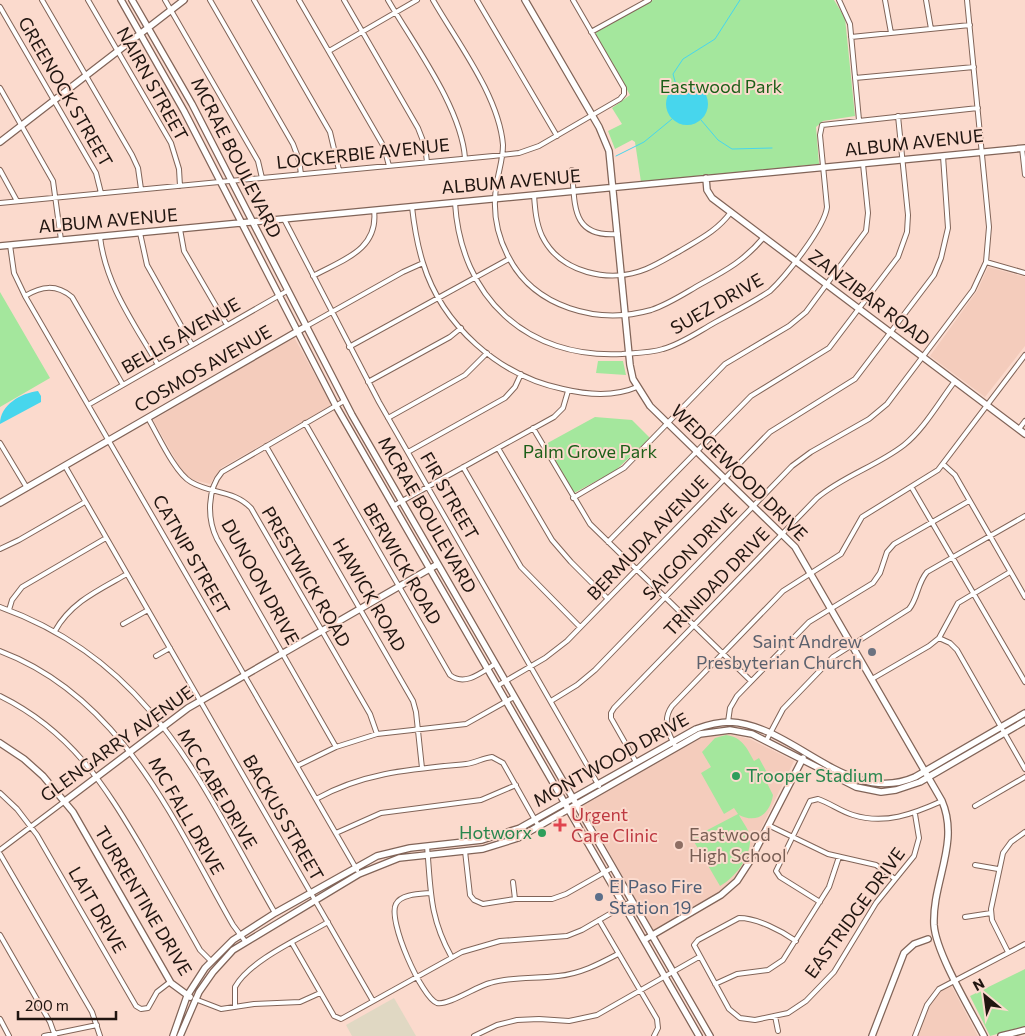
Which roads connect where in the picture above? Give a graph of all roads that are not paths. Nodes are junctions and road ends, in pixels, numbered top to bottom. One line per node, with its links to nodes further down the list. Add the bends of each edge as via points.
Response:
1 (42, 0): 36 (street)
2 (88, 0): 33 (street, NAIRN STREET)
3 (121, 0): 30 (main road, MCRAE BOULEVARD)
4 (132, 0): 26 (main road, MCRAE BOULEVARD)
5 (165, 0): 23 (street)
6 (184, 0): 23 (main road)
7 (210, 0): 60 (street, via 295,148)
8 (254, 0): 58 (street, via 330,132)
9 (299, 0): 34 (street)
10 (344, 0): 28 (street)
11 (388, 0): 24 (street)
12 (417, 0): 24 (street)
13 (433, 0): 49 (street, via 491,103 500,130)
14 (477, 0): 45 (street)
15 (525, 0): 41 (main road, WEDGEWOOD DRIVE)
16 (573, 0): 29 (street)
17 (649, 0): 29 (street)
18 (840, 0): 32 (street, via 848,17)
19 (885, 0): 31 (street)
20 (926, 0): 27 (street)
21 (967, 0): 25 (street, SAIGON DRIVE)
22 (0, 7): 39 (street, GREENOCK STREET)
23 (171, 10): 26 (main road); 62 (street, via 258,161)
24 (396, 12): 28 (street); 51 (street, via 454,113)
25 (970, 26): 27 (street); 35 (street, SAIGON DRIVE)
26 (148, 27): 30 (main road); 64 (main road, MCRAE BOULEVARD)
27 (931, 29): 31 (street)
28 (362, 32): 34 (street); 53 (street, via 421,133)
29 (591, 32): 41 (street, LOCKERBIE AVENUE, via 624,88 624,95)
30 (140, 33): 33 (main road); 65 (main road, MCRAE BOULEVARD)
31 (891, 33): 32 (street)
32 (851, 37): 37 (street)
33 (118, 51): 36 (main road); 66 (street, NAIRN STREET, via 171,143)
34 (329, 51): 55 (street, via 384,147)
35 (974, 67): 37 (street); 40 (street, SAIGON DRIVE)
36 (86, 76): 39 (main road); 68 (street, via 132,155)
37 (855, 78): 43 (street)
38 (0, 88): 44 (street)
39 (54, 100): 44 (main road); 70 (street, GREENOCK STREET, via 96,172)
40 (978, 108): 42 (street, SUEZ DRIVE); 48 (street, SAIGON DRIVE)
41 (592, 116): 45 (street, LOCKERBIE AVENUE); 67 (main road, WEDGEWOOD DRIVE, via 609,151)
42 (898, 116): 43 (street, SUEZ DRIVE); 52 (street)
43 (859, 120): 56 (street, SUEZ DRIVE, via 822,125)
44 (21, 126): 46 (main road); 72 (street, via 51,176)
45 (557, 136): 49 (street, LOCKERBIE AVENUE, via 532,149)
46 (0, 142)
47 (1024, 148): 48 (main road, ALBUM AVENUE); 61 (street)
48 (982, 152): 50 (main road, ALBUM AVENUE); 94 (street, SAIGON DRIVE, via 990,227)
49 (502, 155): 51 (street, LOCKERBIE AVENUE); 73 (street)
50 (943, 156): 52 (main road, ALBUM AVENUE); 113 (street, BERMUDA AVENUE, via 948,218 941,258 931,280)
51 (465, 158): 53 (street, LOCKERBIE AVENUE)
52 (903, 160): 54 (main road, ALBUM AVENUE); 106 (street, via 908,216 903,246)
53 (426, 162): 55 (street, LOCKERBIE AVENUE)
54 (863, 164): 56 (main road, ALBUM AVENUE); 101 (street, via 868,213 866,231)
55 (389, 166): 58 (street, LOCKERBIE AVENUE)
56 (824, 167): 63 (main road, ALBUM AVENUE); 93 (street, SUEZ DRIVE, via 826,216)
57 (0, 170): 74 (street)
58 (339, 170): 60 (street, LOCKERBIE AVENUE)
59 (572, 170): 69 (street)
60 (301, 174): 62 (street, LOCKERBIE AVENUE)
61 (1025, 176)
62 (262, 178): 64 (street, LOCKERBIE AVENUE)
63 (706, 178): 67 (main road, ALBUM AVENUE); 79 (main road, ZANZIBAR ROAD, via 709,195)
64 (231, 181): 65 (street, LOCKERBIE AVENUE); 81 (main road, MCRAE BOULEVARD)
65 (221, 182): 66 (street, LOCKERBIE AVENUE); 82 (main road, MCRAE BOULEVARD)
66 (180, 186): 68 (street, LOCKERBIE AVENUE)
67 (613, 188): 69 (main road, ALBUM AVENUE); 85 (main road, WEDGEWOOD DRIVE)
68 (142, 189): 70 (street, LOCKERBIE AVENUE)
69 (574, 191): 71 (main road, ALBUM AVENUE); 85 (street, via 577,214 584,226 598,234)
70 (101, 193): 72 (street, LOCKERBIE AVENUE)
71 (534, 195): 73 (main road, ALBUM AVENUE); 98 (street, via 540,230 558,256 587,272)
72 (57, 198): 74 (street, LOCKERBIE AVENUE); 88 (street)
73 (494, 199): 75 (main road, ALBUM AVENUE); 92 (street, via 497,226)
74 (17, 201): 76 (street, LOCKERBIE AVENUE)
75 (454, 202): 77 (main road, ALBUM AVENUE); 100 (street, SUEZ DRIVE, via 459,238)
76 (0, 203)
77 (412, 207): 78 (main road, ALBUM AVENUE); 96 (street)
78 (374, 210): 80 (main road, ALBUM AVENUE); 99 (street, via 374,229 366,245)
79 (731, 212): 87 (main road, ZANZIBAR ROAD); 98 (street, via 720,226 704,237 646,269)
80 (284, 219): 81 (main road, ALBUM AVENUE); 99 (street, FIR STREET)
81 (252, 222): 82 (main road, ALBUM AVENUE); 91 (main road, MCRAE BOULEVARD)
82 (241, 223): 83 (main road, ALBUM AVENUE); 95 (main road, MCRAE BOULEVARD)
83 (180, 229): 84 (main road, ALBUM AVENUE); 109 (street, via 184,251)
84 (140, 233): 86 (main road, ALBUM AVENUE); 114 (street, via 145,262)
85 (618, 234): 98 (main road, WEDGEWOOD DRIVE)
86 (100, 237): 88 (main road, ALBUM AVENUE); 120 (street, via 103,261 110,280)
87 (764, 237): 93 (main road, ZANZIBAR ROAD); 108 (street, via 745,258 714,277 657,308)
88 (61, 240): 89 (main road, ALBUM AVENUE)
89 (10, 245): 90 (main road, ALBUM AVENUE); 104 (street, CATNIP STREET, via 14,273)
90 (0, 246)
91 (271, 259): 95 (main road); 102 (main road, MCRAE BOULEVARD)
92 (509, 259): 100 (street); 108 (street, via 543,296 560,305 588,314)
93 (795, 261): 101 (main road, ZANZIBAR ROAD); 117 (street, SUEZ DRIVE, via 764,295 672,346)
94 (986, 262): 97 (street); 119 (street, SAIGON DRIVE, via 973,290)
95 (262, 263): 103 (main road, MCRAE BOULEVARD)
96 (423, 263): 105 (street); 107 (street, COSMOS AVENUE)
97 (1025, 273)
98 (622, 274): 108 (main road, WEDGEWOOD DRIVE)
99 (313, 276): 107 (street, FIR STREET)
100 (474, 277): 105 (street); 117 (street, SUEZ DRIVE, via 494,306 538,339 577,352)
101 (827, 284): 106 (main road, ZANZIBAR ROAD); 135 (street, via 800,319 730,360)
102 (287, 291): 103 (street, BELLIS AVENUE); 110 (main road, MCRAE BOULEVARD)
103 (279, 295): 109 (street, BELLIS AVENUE); 112 (main road, MCRAE BOULEVARD)
104 (25, 296): 124 (street, via 40,288 52,287 72,297); 128 (street, CATNIP STREET)
105 (439, 298): 111 (street); 115 (street)
106 (859, 308): 113 (main road, ZANZIBAR ROAD); 143 (street, via 829,348 751,396)
107 (331, 312): 110 (street, COSMOS AVENUE); 115 (street, FIR STREET)
108 (626, 313): 117 (main road, WEDGEWOOD DRIVE)
109 (228, 325): 114 (street, BELLIS AVENUE)
110 (305, 327): 112 (main road, COSMOS AVENUE); 127 (main road, MCRAE BOULEVARD)
111 (461, 328): 116 (street); 123 (street)
112 (297, 332): 130 (main road, MCRAE BOULEVARD); 131 (main road, COSMOS AVENUE)
113 (891, 333): 119 (main road, ZANZIBAR ROAD); 150 (street, BERMUDA AVENUE, via 851,383 781,424)
114 (192, 345): 120 (street, BELLIS AVENUE)
115 (349, 347): 123 (street, FIR STREET)
116 (487, 353): 121 (street); 132 (street, via 465,375)
117 (629, 353): 125 (main road, WEDGEWOOD DRIVE)
118 (1025, 355): 129 (street)
119 (923, 357): 122 (main road, ZANZIBAR ROAD); 161 (street, SAIGON DRIVE, via 881,410 803,457)
120 (158, 365): 124 (street, BELLIS AVENUE)
121 (521, 374): 126 (street); 145 (street, via 515,388 505,398)
122 (955, 381): 129 (main road, ZANZIBAR ROAD); 164 (street, TRINIDAD DRIVE, via 904,445 825,492)
123 (368, 382): 132 (street, FIR STREET)
124 (123, 385): 128 (street, BELLIS AVENUE)
125 (637, 387): 126 (street, via 617,394); 135 (main road, WEDGEWOOD DRIVE)
126 (568, 391): 136 (street, via 560,412)
127 (344, 401): 130 (street, DUNOON DRIVE); 158 (main road, MCRAE BOULEVARD)
128 (88, 405): 139 (street, CATNIP STREET)
129 (987, 405): 137 (main road, ZANZIBAR ROAD); 147 (street)
130 (336, 406): 134 (street, DUNOON DRIVE); 160 (main road, MCRAE BOULEVARD)
131 (148, 418): 139 (main road, COSMOS AVENUE); 154 (street, PRESTWICK ROAD, via 183,476)
132 (388, 418): 145 (street, FIR STREET)
133 (1025, 421): 137 (street)
134 (305, 423): 141 (street, DUNOON DRIVE); 176 (street, BERWICK ROAD)
135 (667, 424): 143 (main road, WEDGEWOOD DRIVE); 155 (street, via 624,468)
136 (533, 428): 142 (street); 155 (street)
137 (1019, 429): 138 (main road, ZANZIBAR ROAD)
138 (1025, 434)
139 (109, 440): 148 (main road, COSMOS AVENUE); 201 (street, CATNIP STREET)
140 (0, 443): 144 (street)
141 (266, 446): 154 (street, DUNOON DRIVE, via 222,472); 183 (street, HAWICK ROAD)
142 (498, 448): 149 (street); 179 (street, via 548,534)
143 (696, 451): 150 (main road, WEDGEWOOD DRIVE); 167 (street)
144 (5, 452): 146 (street); 152 (street)
145 (408, 452): 151 (street, FIR STREET)
146 (0, 454)
147 (943, 464): 153 (street); 156 (street)
148 (65, 466): 152 (main road, COSMOS AVENUE); 157 (street, BACKUS STREET)
149 (463, 467): 151 (street); 188 (street, via 521,567)
150 (724, 479): 161 (main road, WEDGEWOOD DRIVE); 172 (street, BERMUDA AVENUE)
151 (428, 487): 158 (street); 199 (street, FIR STREET)
152 (27, 488): 159 (main road, COSMOS AVENUE)
153 (912, 488): 163 (street); 173 (street, via 867,513 840,554)
154 (213, 490): 190 (street, PRESTWICK ROAD, via 238,497 251,508); 196 (street, DUNOON DRIVE, via 210,511 215,534)
155 (573, 498): 167 (street, via 590,524)
156 (970, 501): 163 (street); 165 (street)
157 (85, 502): 166 (street, BACKUS STREET); 168 (street)
158 (401, 502): 160 (street); 170 (main road, MCRAE BOULEVARD)
159 (0, 503)
160 (393, 506): 171 (main road, MCRAE BOULEVARD)
161 (754, 506): 164 (main road, WEDGEWOOD DRIVE); 180 (street, SAIGON DRIVE)
162 (1025, 516): 165 (street)
163 (932, 522): 169 (street); 182 (street, via 894,544 873,583)
164 (782, 534): 173 (main road, WEDGEWOOD DRIVE); 187 (street, TRINIDAD DRIVE)
165 (990, 535): 169 (street); 174 (street)
166 (106, 538): 175 (street, BACKUS STREET); 184 (street, via 22,587)
167 (608, 542): 172 (street)
168 (0, 549)
169 (952, 556): 177 (street); 192 (street, via 931,568 923,577 915,600 905,613)
170 (438, 564): 171 (main road, GLENGARRY AVENUE); 198 (main road, MCRAE BOULEVARD)
171 (430, 569): 176 (main road, GLENGARRY AVENUE); 200 (main road, MCRAE BOULEVARD)
172 (636, 570): 179 (street, BERMUDA AVENUE); 180 (street)
173 (811, 572): 182 (main road, WEDGEWOOD DRIVE); 195 (street, via 778,595)
174 (1010, 572): 177 (street); 178 (street)
175 (127, 574): 185 (street, BACKUS STREET); 189 (street, via 77,603 63,616)
176 (399, 586): 183 (main road, GLENGARRY AVENUE); 200 (street, BERWICK ROAD, via 450,675 464,680)
177 (973, 593): 191 (street, via 955,607); 205 (street)
178 (1025, 597)
179 (608, 598): 188 (street, BERMUDA AVENUE)
180 (665, 598): 187 (street); 210 (street, SAIGON DRIVE, via 595,670)
181 (0, 607): 184 (street, MC CABE DRIVE)
182 (832, 608): 192 (main road, WEDGEWOOD DRIVE); 204 (street, via 802,629)
183 (360, 609): 190 (main road, GLENGARRY AVENUE); 217 (street, HAWICK ROAD, via 413,701)
184 (9, 610): 189 (street, MC CABE DRIVE)
185 (148, 610): 186 (street); 193 (street, BACKUS STREET)
186 (123, 624)
187 (694, 625): 195 (street); 231 (street, TRINIDAD DRIVE, via 611,714)
188 (580, 627): 199 (street, BERMUDA AVENUE, via 561,647)
189 (55, 631): 215 (street, MC CABE DRIVE, via 119,677)
190 (322, 631): 196 (main road, GLENGARRY AVENUE); 219 (street, PRESTWICK ROAD, via 370,714)
191 (938, 638): 202 (street); 216 (street, via 957,650)
192 (852, 644): 202 (main road, WEDGEWOOD DRIVE); 220 (street, via 834,657 787,705)
193 (170, 648): 197 (street); 209 (street, BACKUS STREET)
194 (0, 651): 227 (street, MC FALL DRIVE, via 66,687 98,714)
195 (723, 653): 204 (street); 221 (street, via 669,710 666,724)
196 (284, 654): 201 (main road, GLENGARRY AVENUE); 224 (street, DUNOON DRIVE)
197 (156, 656)
198 (495, 664): 200 (street, BERWICK ROAD); 203 (main road, MCRAE BOULEVARD)
199 (531, 666): 203 (street, BERMUDA AVENUE); 210 (street, FIR STREET)
200 (487, 668): 206 (main road, MCRAE BOULEVARD)
201 (246, 676): 209 (main road, GLENGARRY AVENUE); 232 (street, CATNIP STREET)
202 (872, 679): 235 (main road, WEDGEWOOD DRIVE)
203 (505, 681): 206 (street, BERMUDA AVENUE); 208 (main road, MCRAE BOULEVARD)
204 (751, 681): 214 (street, via 734,700)
205 (1025, 682)
206 (497, 686): 211 (main road, MCRAE BOULEVARD)
207 (0, 696): 236 (street, via 49,726 70,744)
208 (514, 697): 211 (street); 243 (main road, MCRAE BOULEVARD)
209 (200, 701): 215 (main road, GLENGARRY AVENUE); 275 (street, BACKUS STREET)
210 (551, 701): 238 (street, FIR STREET)
211 (506, 702): 217 (street, via 466,724); 246 (main road, MCRAE BOULEVARD)
212 (1025, 713): 216 (main road, MONTWOOD DRIVE)
213 (1025, 721): 218 (main road, MONTWOOD DRIVE)
214 (728, 722): 220 (main road, MONTWOOD DRIVE, via 754,727); 221 (main road, MONTWOOD DRIVE, via 696,729)
215 (163, 726): 227 (main road, GLENGARRY AVENUE); 282 (street, MC CABE DRIVE, via 186,758)
216 (1001, 727): 218 (street); 226 (main road, MONTWOOD DRIVE)
217 (419, 729): 219 (street); 233 (street, HAWICK ROAD)
218 (1004, 733): 229 (main road, MONTWOOD DRIVE); 234 (street)
219 (376, 734): 224 (street)
220 (769, 734): 222 (street); 228 (main road, MONTWOOD DRIVE)
221 (672, 741): 225 (street); 231 (main road, MONTWOOD DRIVE)
222 (766, 741): 225 (main road, MONTWOOD DRIVE, via 745,732 722,730 700,734); 230 (main road, MONTWOOD DRIVE)
223 (0, 743): 244 (main road, TURRENTINE DRIVE, via 34,767)
224 (336, 746): 232 (street)
225 (676, 747): 240 (main road, MONTWOOD DRIVE)
226 (966, 747): 229 (main road); 235 (main road, MONTWOOD DRIVE)
227 (130, 751): 236 (main road, GLENGARRY AVENUE); 288 (street, MC FALL DRIVE, via 148,776)
228 (805, 753): 230 (main road); 235 (main road, MONTWOOD DRIVE, via 858,779 876,784 901,782)
229 (970, 754): 235 (main road, MONTWOOD DRIVE)
230 (802, 760): 235 (main road, MONTWOOD DRIVE, via 856,787 870,790 896,790); 252 (main road)
231 (636, 762): 238 (main road, MONTWOOD DRIVE)
232 (297, 766): 242 (street, CATNIP STREET)
233 (422, 768): 239 (street, via 496,758 503,763); 242 (street, via 365,778)
234 (1025, 768)
235 (927, 774): 245 (main road, WEDGEWOOD DRIVE)
236 (97, 776): 244 (main road, GLENGARRY AVENUE); 300 (street, via 112,796 200,950)
237 (1025, 777): 248 (street)
238 (598, 783): 240 (street); 243 (main road, MONTWOOD DRIVE)
239 (516, 785): 251 (street); 256 (street, via 480,800 390,811)
240 (602, 790): 247 (main road, MONTWOOD DRIVE)
241 (0, 793): 253 (street, LAIT DRIVE)
242 (316, 799): 256 (street, CATNIP STREET)
243 (572, 799): 246 (main road, MONTWOOD DRIVE); 247 (main road, MCRAE BOULEVARD)
244 (65, 801): 253 (street, GLENGARRY AVENUE); 305 (main road, TURRENTINE DRIVE)
245 (942, 801): 250 (street); 290 (main road, WEDGEWOOD DRIVE, via 949,836)
246 (565, 803): 249 (main road, MCRAE BOULEVARD); 251 (main road, MONTWOOD DRIVE)
247 (576, 805): 249 (main road, MONTWOOD DRIVE); 257 (main road, MCRAE BOULEVARD)
248 (975, 806)
249 (569, 809): 254 (main road, MONTWOOD DRIVE); 259 (main road, MCRAE BOULEVARD)
250 (915, 814): 258 (street, via 870,819 852,815 815,798 810,801); 271 (street, EASTRIDGE DRIVE, via 918,846 912,860)
251 (535, 820): 254 (street); 260 (main road, MONTWOOD DRIVE, via 492,838)
252 (768, 825): 258 (street); 289 (main road, via 741,877 732,886)
253 (32, 826): 262 (street, GLENGARRY AVENUE); 305 (street, LAIT DRIVE, via 136,1006 148,1008 157,992)
254 (539, 827): 261 (main road, MONTWOOD DRIVE, via 506,843)
255 (1025, 832): 268 (street, via 1006,846)
256 (336, 833): 266 (street, CATNIP STREET)
257 (594, 835): 259 (main road); 267 (main road, MCRAE BOULEVARD)
258 (792, 837): 264 (street); 280 (street, via 777,867 777,874)
259 (586, 839): 269 (main road, MCRAE BOULEVARD)
260 (426, 846): 263 (street); 266 (main road, MONTWOOD DRIVE, via 390,852)
261 (466, 851): 263 (main road, MONTWOOD DRIVE); 277 (street, via 469,891 474,900 485,904)
262 (0, 852): 315 (street)
263 (427, 854): 270 (main road, MONTWOOD DRIVE, via 391,860); 276 (street)
264 (839, 857): 271 (street, via 876,865); 280 (street, via 833,881)
265 (975, 865): 268 (street)
266 (355, 867): 270 (street, CATNIP STREET); 275 (main road, MONTWOOD DRIVE)
267 (612, 868): 269 (street); 273 (main road, MCRAE BOULEVARD)
268 (998, 869): 283 (street)
269 (605, 872): 274 (main road, MCRAE BOULEVARD); 277 (street, via 555,898)
270 (359, 874): 278 (main road, MONTWOOD DRIVE)
271 (895, 879): 313 (street, EASTRIDGE DRIVE, via 872,908 834,972 801,1006)
272 (513, 882): 277 (street)
273 (621, 883): 274 (main road); 279 (main road, MCRAE BOULEVARD)
274 (614, 887): 281 (main road, MCRAE BOULEVARD)
275 (311, 893): 278 (street, BACKUS STREET); 282 (main road, MONTWOOD DRIVE)
276 (430, 893): 298 (street, via 435,922); 302 (street, via 401,898 394,909 400,939)
277 (515, 899)
278 (315, 900): 286 (street, BACKUS STREET); 292 (main road, MONTWOOD DRIVE)
279 (632, 901): 281 (street); 289 (main road, MCRAE BOULEVARD)
280 (820, 902): 293 (street)
281 (624, 906): 285 (street); 291 (main road, MCRAE BOULEVARD)
282 (275, 913): 288 (main road, MONTWOOD DRIVE)
283 (991, 913): 284 (street); 296 (street)
284 (965, 918)
285 (599, 920): 297 (street); 298 (street, via 567,936 500,941)
286 (328, 922): 294 (street); 311 (street, BACKUS STREET)
287 (0, 935): 319 (street)
288 (240, 935): 292 (street, MC FALL DRIVE); 300 (main road, MONTWOOD DRIVE)
289 (652, 936): 291 (main road); 301 (main road, MCRAE BOULEVARD)
290 (932, 938): 304 (main road, WEDGEWOOD DRIVE); 329 (main road, via 914,944 904,953)
291 (644, 940): 303 (main road, MCRAE BOULEVARD)
292 (245, 941): 310 (main road, MONTWOOD DRIVE, via 222,961)
293 (796, 941): 299 (street, via 762,924 739,918 696,941 694,948); 306 (street, via 786,958 776,966 733,975)
294 (292, 943): 308 (street); 312 (street, via 259,963 237,983)
295 (1025, 944): 296 (street)
296 (1008, 952): 304 (street)
297 (618, 954): 302 (street, via 574,974 501,980 442,1003 431,999); 307 (street)
298 (451, 956): 302 (street)
299 (699, 957): 301 (street); 306 (street, EASTRIDGE DRIVE)
300 (211, 961): 309 (main road, MONTWOOD DRIVE)
301 (674, 972): 303 (street); 328 (main road, MCRAE BOULEVARD)
302 (418, 975): 311 (street)
303 (665, 977): 307 (street); 327 (main road, MCRAE BOULEVARD)
304 (955, 979): 330 (street, via 943,985 931,998); 331 (main road, WEDGEWOOD DRIVE)
305 (170, 982): 309 (main road, TURRENTINE DRIVE)
306 (715, 984): 313 (street, EASTRIDGE DRIVE, via 736,1016 751,1020)
307 (641, 991): 325 (street, via 605,1012 587,1018 561,1022 517,1020); 326 (street, via 658,1021)
308 (320, 993): 311 (street, via 338,1019); 312 (street, TURRENTINE DRIVE, via 300,1002)
309 (187, 996): 310 (main road, TURRENTINE DRIVE); 323 (main road, MONTWOOD DRIVE)
310 (195, 999): 312 (street, TURRENTINE DRIVE, via 218,1009); 324 (main road, MONTWOOD DRIVE)
311 (373, 1001)
312 (235, 1007)
313 (775, 1016): 317 (street)
314 (0, 1018): 320 (street)
315 (98, 1025): 319 (street); 322 (street)
316 (1025, 1030): 318 (main road)
317 (778, 1031)
318 (1012, 1034): 332 (main road)
319 (55, 1035): 321 (street)
320 (9, 1036)
321 (44, 1036)
322 (100, 1036)
323 (172, 1036)
324 (180, 1036)
325 (474, 1036)
326 (654, 1036)
327 (699, 1036)
328 (710, 1036)
329 (872, 1036)
330 (915, 1036)
331 (984, 1036)
332 (1002, 1036)

